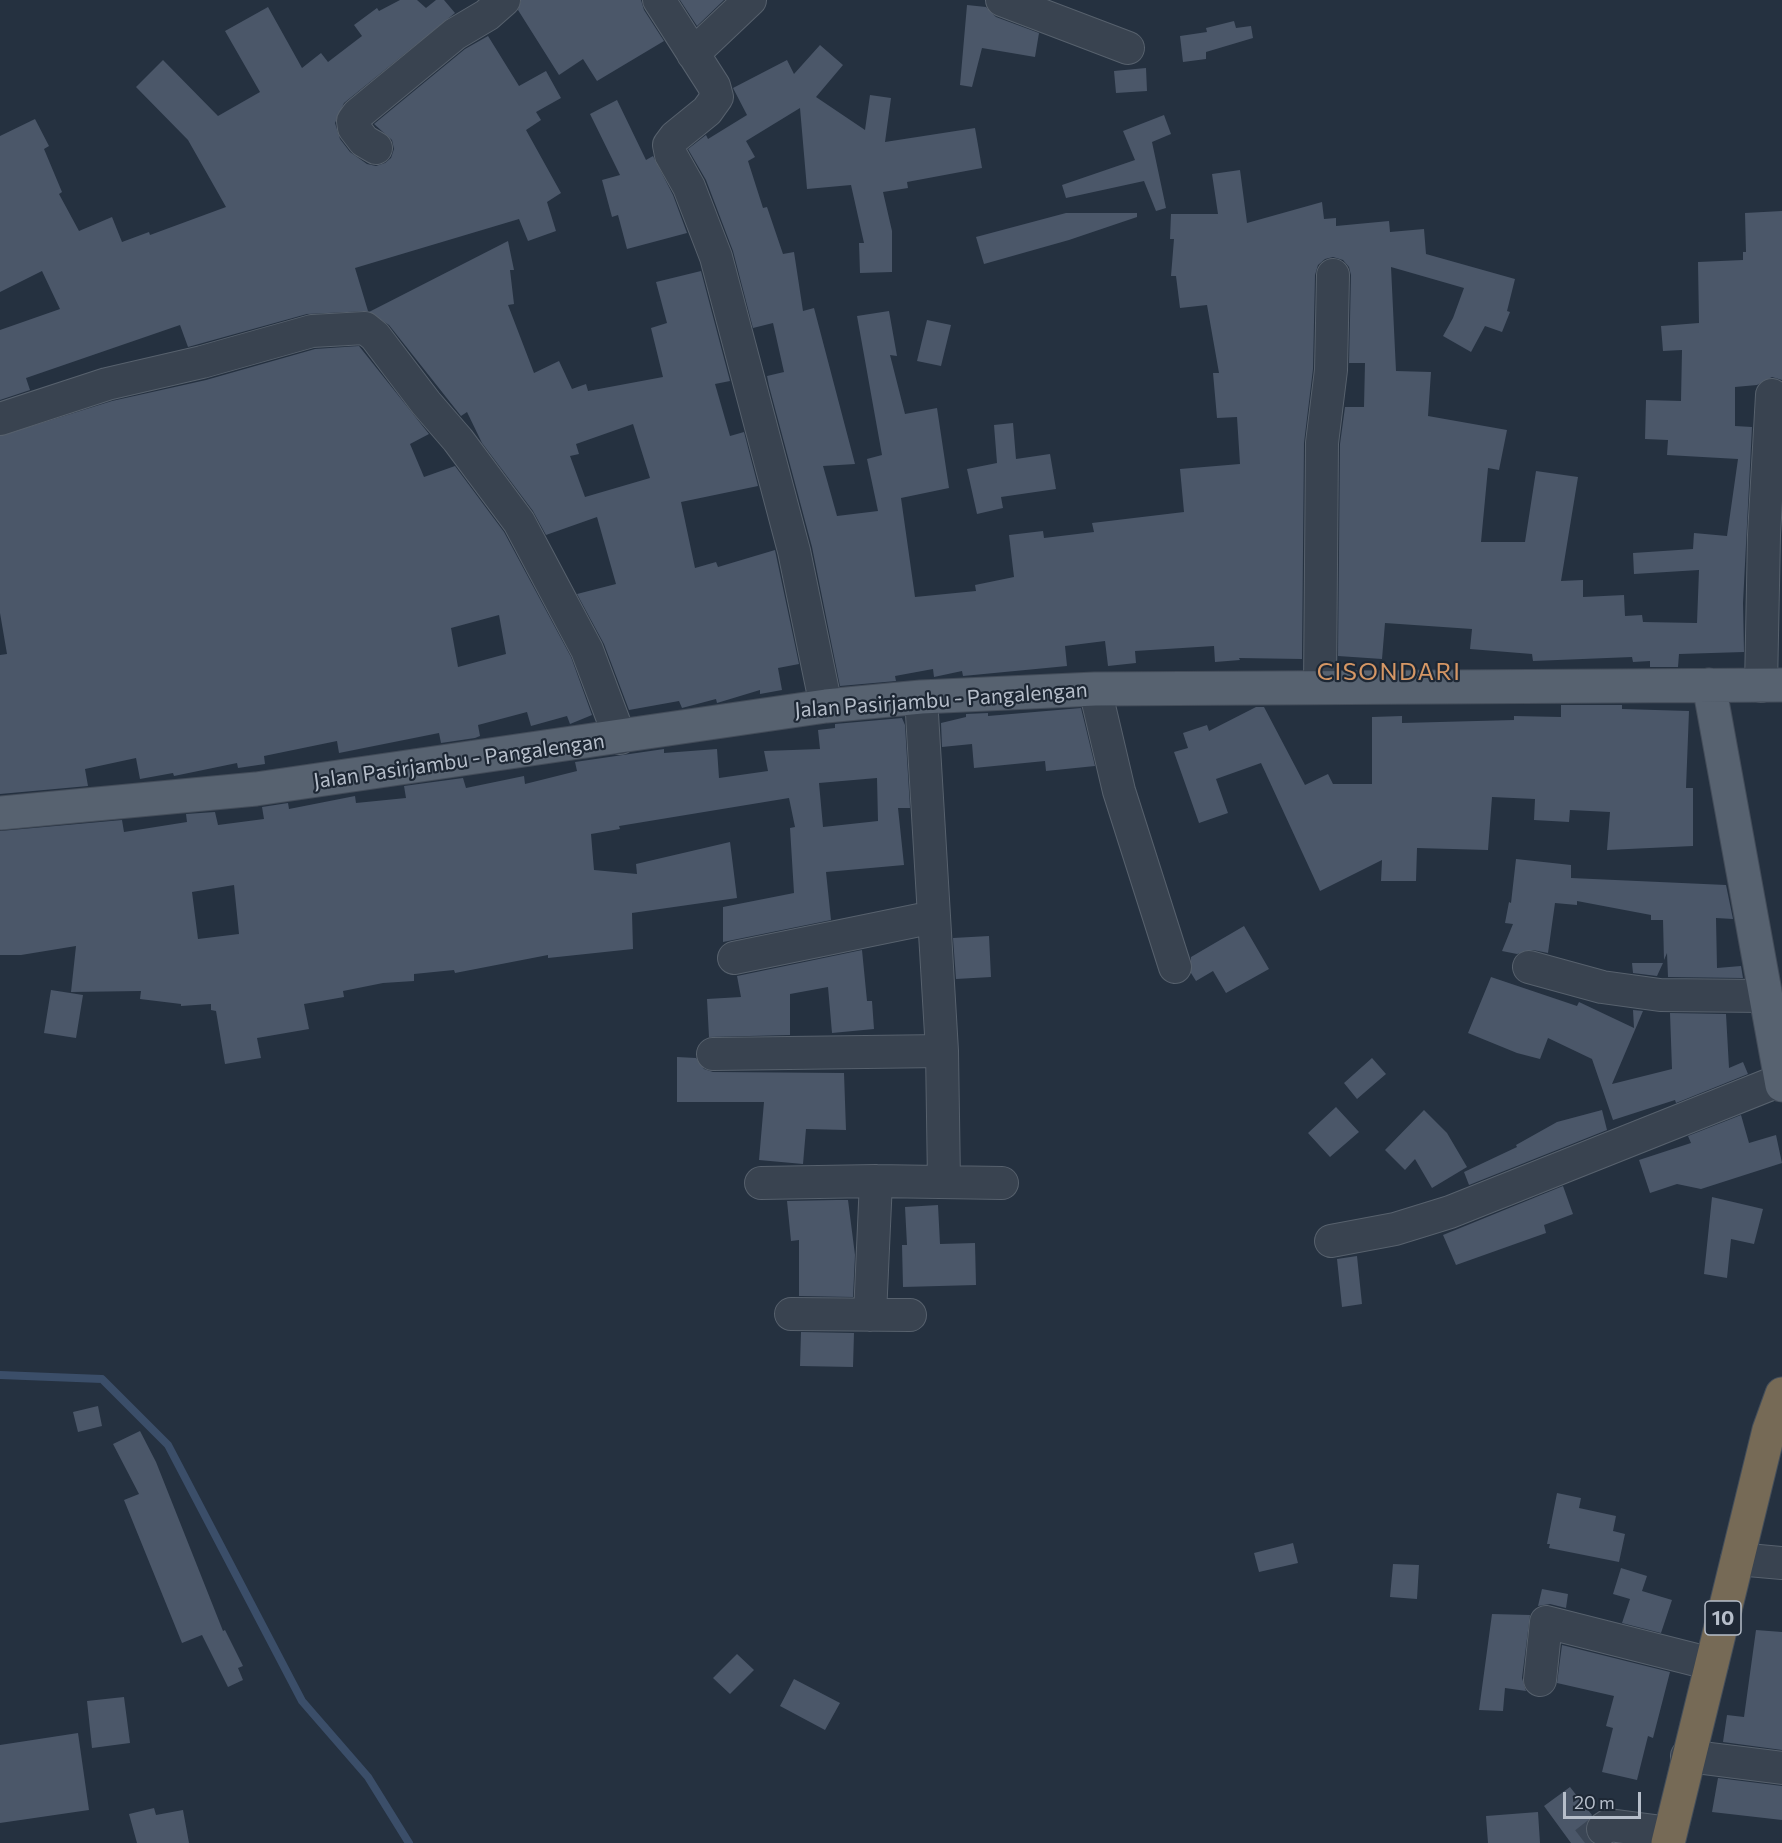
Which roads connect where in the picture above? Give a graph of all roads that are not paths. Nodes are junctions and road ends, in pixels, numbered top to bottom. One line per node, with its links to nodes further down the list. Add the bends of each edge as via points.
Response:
1 (504, 0): 7 (street, via 488,15 454,34 358,114 354,128)
2 (659, 0): 6 (street)
3 (750, 0): 6 (street)
4 (1002, 0): 5 (street)
5 (1128, 48)
6 (693, 54): 16 (street, via 717,97 707,111 675,137 669,145 670,155 689,187 716,258 794,550)
7 (376, 148)
8 (1333, 275): 13 (street, via 1331,370 1322,443)
9 (1772, 395): 12 (street, via 1764,535)
10 (0, 419): 17 (street, via 107,384 312,331 364,328 375,336 519,522 587,650)
11 (1709, 686): 12 (main road, Jalan Pasirjambu - Pangalengan); 13 (main road, Jalan Pasirjambu - Pangalengan); 23 (main road)
12 (1771, 686)
13 (1320, 687): 14 (main road, Jalan Pasirjambu - Pangalengan)
14 (1095, 689): 15 (main road, Jalan Pasirjambu - Pangalengan); 21 (street, via 1119,791)
15 (921, 697): 16 (main road, Jalan Pasirjambu - Pangalengan); 19 (street)
16 (826, 706): 17 (main road, Jalan Pasirjambu - Pangalengan)
17 (620, 738): 18 (main road, Jalan Pasirjambu - Pangalengan, via 256,789)
18 (0, 813)
19 (934, 917): 20 (street); 24 (street)
20 (734, 958)
21 (1175, 967)
22 (1529, 967): 23 (street, via 1602,987 1649,993)
23 (1765, 996): 26 (main road)
24 (942, 1051): 25 (street); 28 (street)
25 (712, 1054)
26 (1781, 1083): 31 (street, via 1450,1212 1395,1229)
27 (876, 1181): 28 (street); 29 (street); 33 (street)
28 (944, 1182): 30 (street)
29 (761, 1183)
30 (1002, 1183)
31 (1331, 1241)
32 (791, 1314): 33 (street)
33 (870, 1315): 34 (street)
34 (910, 1315)
35 (1782, 1394): 36 (highway, 10)
36 (1776, 1431): 37 (highway, 10)
37 (1737, 1559): 38 (street); 39 (highway, 10)
38 (1782, 1563)
39 (1712, 1664): 40 (street, via 1546,1622); 41 (highway, 10)
40 (1540, 1680)
41 (1687, 1756): 42 (street); 44 (highway, 10)
42 (1782, 1768)
43 (1603, 1829): 44 (street, via 1609,1825)
44 (1669, 1838)

